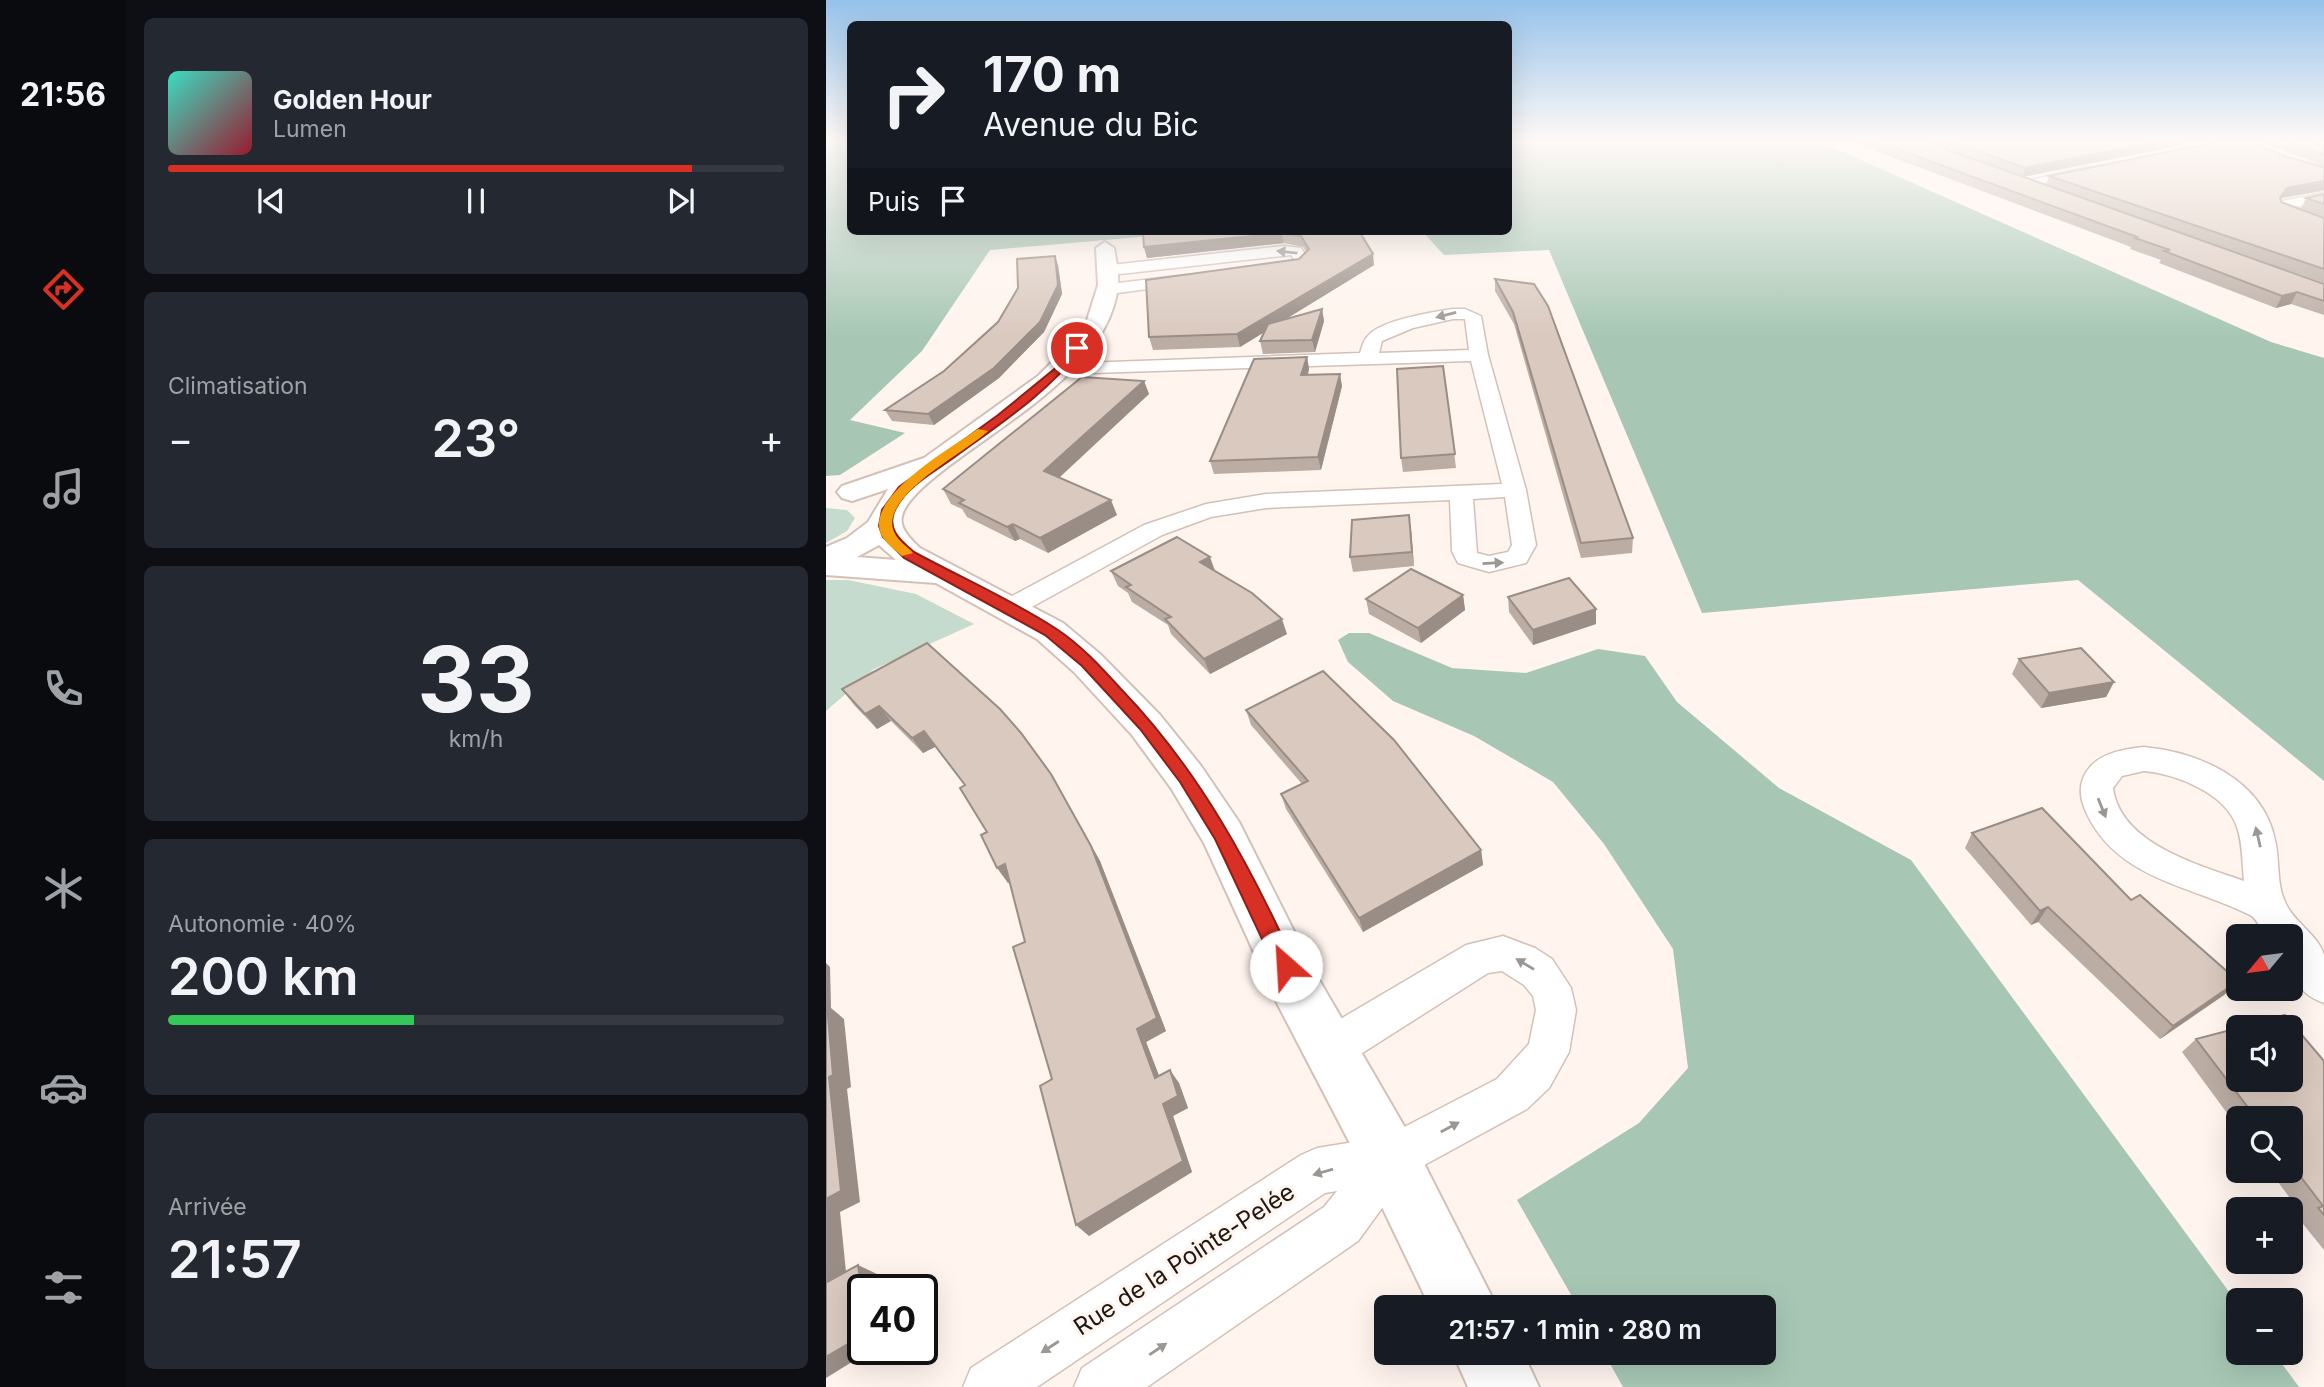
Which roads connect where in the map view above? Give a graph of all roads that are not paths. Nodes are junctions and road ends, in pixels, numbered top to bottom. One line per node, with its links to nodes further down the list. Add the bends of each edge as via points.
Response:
1 (2286, 206): 2 (street, via 2284,210)
2 (2324, 224)
3 (1105, 248): 6 (street)
4 (1254, 272): 6 (street, one-way to 6, via 1289,267 1302,260 1296,251 1284,250)
5 (1200, 278): 6 (street)
6 (1110, 279): 9 (street, via 1093,329)
7 (1479, 355): 8 (street); 8 (street, one-way to 8, via 1474,316 1458,312 1376,336); 11 (street)
8 (1368, 358): 9 (street)
9 (1061, 368): 10 (street, via 1002,418)
10 (946, 455): 13 (street); 14 (street, via 903,489)
11 (1515, 490): 12 (street); 12 (street, one-way to 11, via 1464,551 1467,558 1489,564 1511,561 1523,552)
12 (1461, 493): 18 (street, via 1266,501 1206,511 1153,530)
13 (833, 494): 14 (street, via 871,495 883,501)
14 (887, 515): 15 (street, via 855,546); 17 (street, via 889,537 895,545)
15 (826, 558)
16 (826, 565): 17 (street)
17 (946, 574): 18 (street)
18 (1010, 608): 23 (street, via 1050,631 1087,663 1146,725 1186,777 1223,835)
19 (2267, 905): 19 (street, one-way to 19, via 2255,824 2242,804 2222,787 2199,774 2149,760 2127,761 2110,768 2099,780 2097,796 2103,814 2117,834 2139,852); 20 (street)
20 (2279, 924)
21 (2303, 958): 22 (street)
22 (2324, 985)
23 (1330, 1049): 24 (street); 24 (street, Rue de la Pointe-Pelée, one-way to 23, via 1512,1094 1534,1073 1549,1052 1554,1031 1551,988 1521,960 1503,953 1480,957)
24 (1390, 1159): 25 (street); 27 (street, Rue de la Pointe-Pelée, one-way to 27, via 1317,1171); 28 (street, Rue de la Pointe-Pelée, one-way to 24, via 1341,1224)
25 (1458, 1295)
26 (1493, 1365): 29 (street)
27 (990, 1387)
28 (1101, 1387)
29 (1504, 1387)

